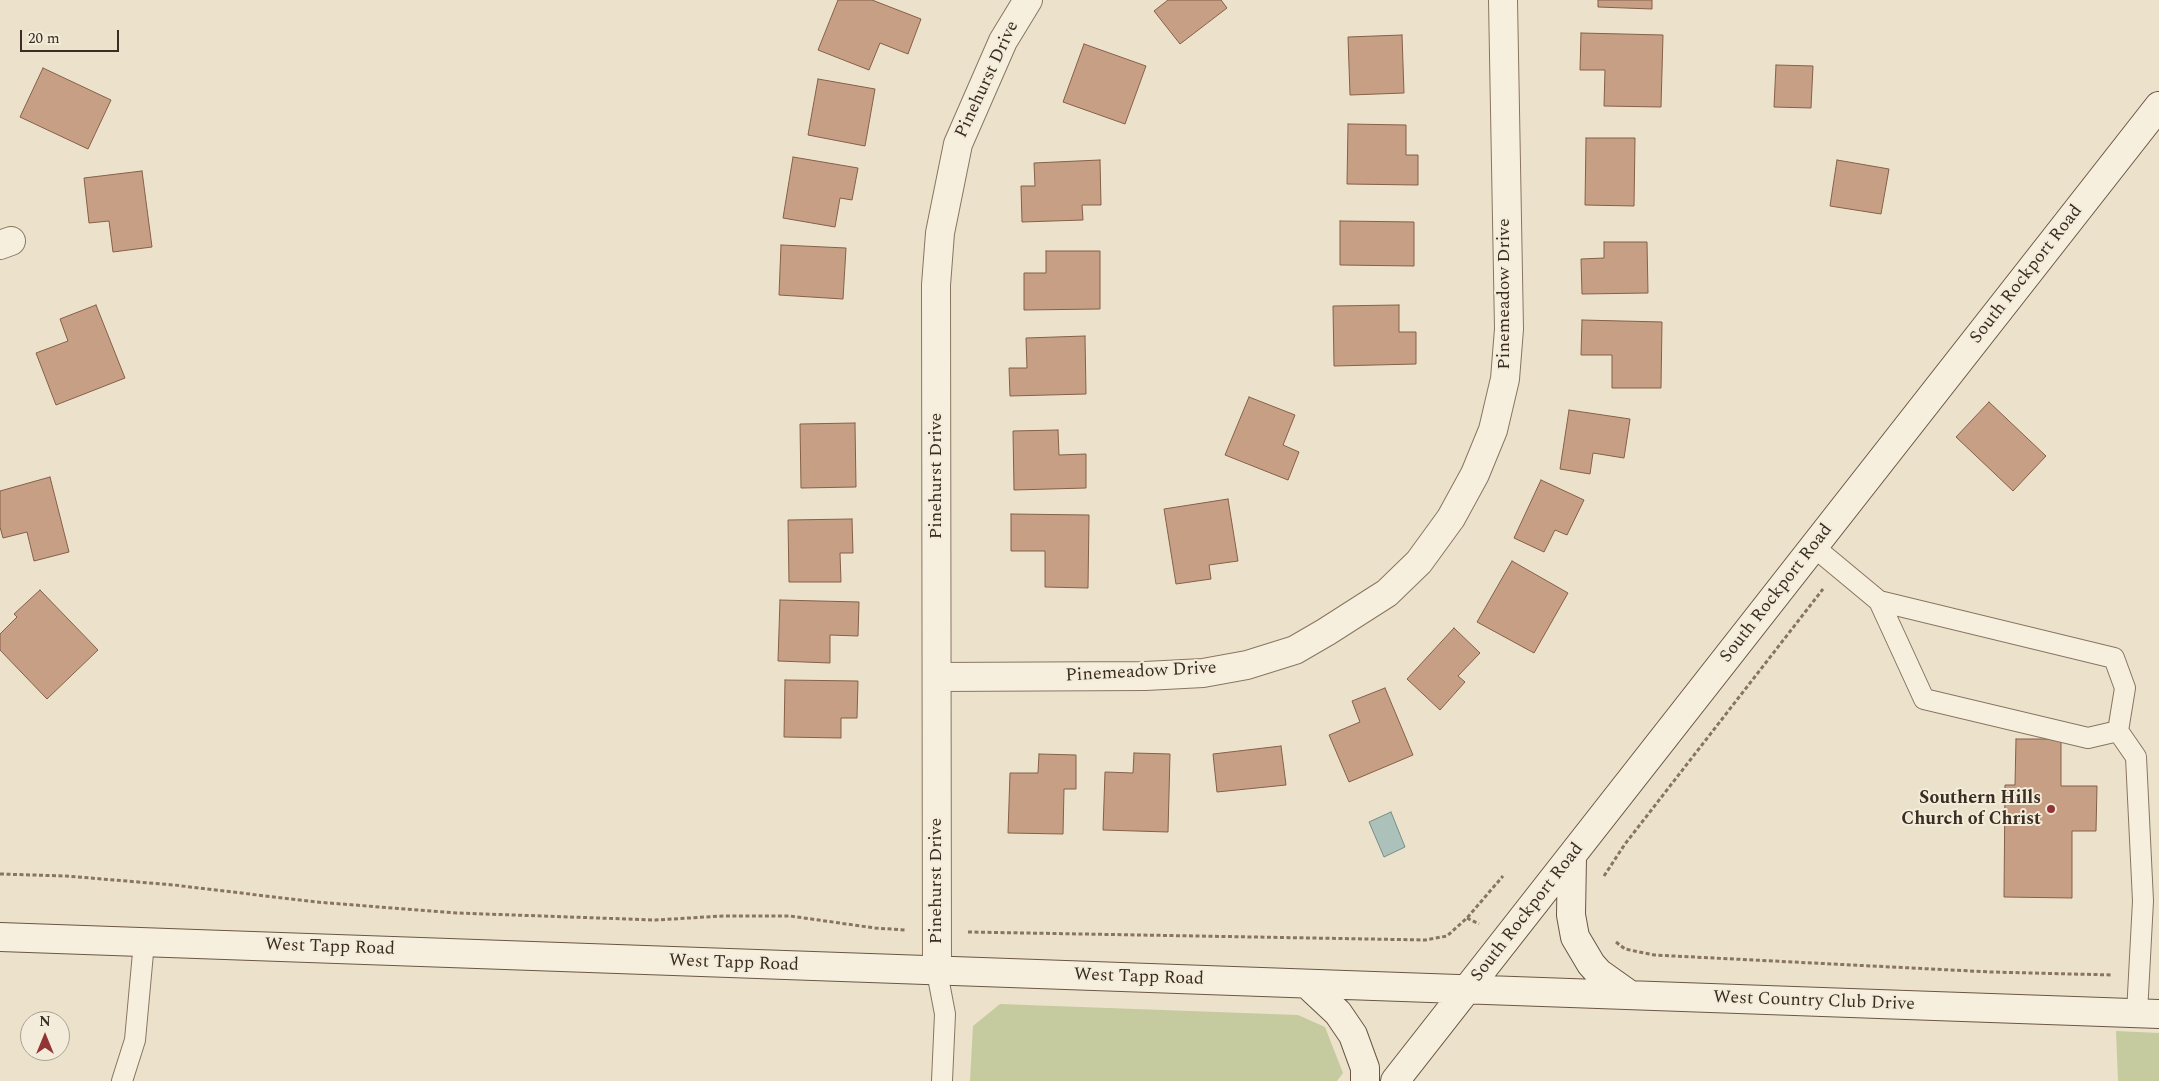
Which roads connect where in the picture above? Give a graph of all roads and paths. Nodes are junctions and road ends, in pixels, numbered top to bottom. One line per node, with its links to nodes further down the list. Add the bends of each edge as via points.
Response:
1 (1028, 0): 7 (street, Pinehurst Drive, via 1003,40 958,144 940,233 936,285)
2 (1503, 0): 7 (street, Pinemeadow Drive, via 1508,329 1505,379 1493,430 1475,474 1452,518 1420,562 1387,592 1326,632 1295,650 1246,665 1203,674)
3 (2159, 106): 4 (street, South Rockport Road)
4 (1814, 547): 5 (lane); 9 (street, South Rockport Road)
5 (1840, 568): 6 (lane); 12 (path, via 1625,844)
6 (1879, 601): 8 (lane, via 1924,699 2088,738); 8 (lane, via 2114,658 2125,688)
7 (937, 677): 13 (street, Pinehurst Drive)
8 (2118, 732): 18 (lane, via 2136,757 2143,901)
9 (1572, 857): 20 (street, South Rockport Road); 21 (street, via 1571,915 1575,937 1599,973)
10 (0, 874): 13 (path, via 174,885 316,902 457,913 655,920 790,916 875,928)
11 (1503, 876): 13 (path, via 1447,936 1425,940)
12 (1600, 881)
13 (937, 932): 17 (street, Pinehurst Drive)
14 (0, 937): 16 (street, West Tapp Road)
15 (1612, 939): 18 (path, via 1625,949 1654,955)
16 (144, 942): 17 (street, West Tapp Road); 23 (lane, via 135,1040)
17 (937, 972): 19 (street, West Tapp Road); 24 (lane, via 945,1014)
18 (2139, 976): 22 (lane)
19 (1307, 984): 20 (street, West Tapp Road); 25 (street, via 1338,1013 1353,1034)
20 (1468, 989): 21 (street, West Country Club Drive); 26 (street, South Rockport Road)
21 (1630, 995): 22 (street, West Country Club Drive)
22 (2148, 1013)
23 (122, 1081)
24 (942, 1081)
25 (1365, 1081)
26 (1395, 1081)

